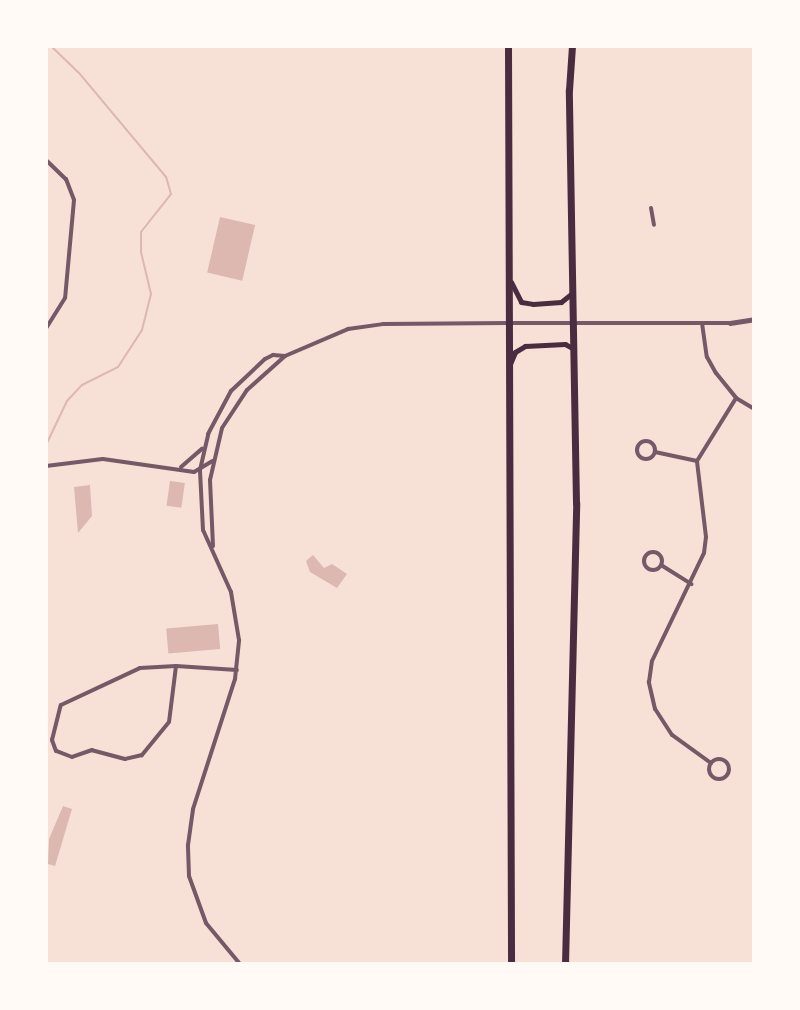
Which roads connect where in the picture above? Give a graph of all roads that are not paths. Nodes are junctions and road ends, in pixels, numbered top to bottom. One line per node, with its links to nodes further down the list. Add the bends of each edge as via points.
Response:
1 (508, 46): 6 (highway)
2 (572, 46): 7 (highway, via 569,90)
3 (46, 159): 12 (street, via 66,179 74,200 64,298)
4 (651, 208): 5 (street)
5 (654, 225)
6 (508, 269): 7 (main road, via 513,290 521,302 561,302); 9 (highway)
7 (573, 291): 11 (highway)
8 (753, 319): 10 (street)
9 (508, 323): 11 (street); 14 (street, via 383,324 348,329); 15 (highway)
10 (702, 323): 11 (street); 16 (street, via 707,357)
11 (572, 324): 13 (highway)
12 (46, 329)
13 (574, 349): 15 (main road, via 565,344 520,348); 33 (highway, via 573,784)
14 (285, 356): 18 (street, via 273,355 240,380 218,412); 20 (street, via 236,403)
15 (509, 368): 32 (highway)
16 (736, 398): 17 (street); 21 (street)
17 (753, 409)
18 (203, 448): 23 (street); 24 (street)
19 (655, 452): 19 (street, via 648,441 638,448 644,458); 21 (street)
20 (212, 461): 24 (street); 25 (street)
21 (697, 461): 27 (street, via 706,537)
22 (46, 466): 23 (street, via 103,459)
23 (180, 468): 24 (street)
24 (200, 470): 25 (street, via 203,530)
25 (213, 548): 29 (street, via 236,616)
26 (661, 565): 26 (street, via 656,553 645,558 650,569); 27 (street)
27 (692, 584): 30 (street, via 652,661 649,682 655,709 672,735)
28 (176, 666): 28 (street, via 140,668 61,705 52,740 56,751 72,757 92,750 125,759 142,755 169,722); 29 (street)
29 (237, 669): 31 (street, via 193,809 188,845 191,884 206,923)
30 (711, 763): 30 (street, via 713,777 727,775 725,761)
31 (240, 963)
32 (511, 963)
33 (566, 963)

